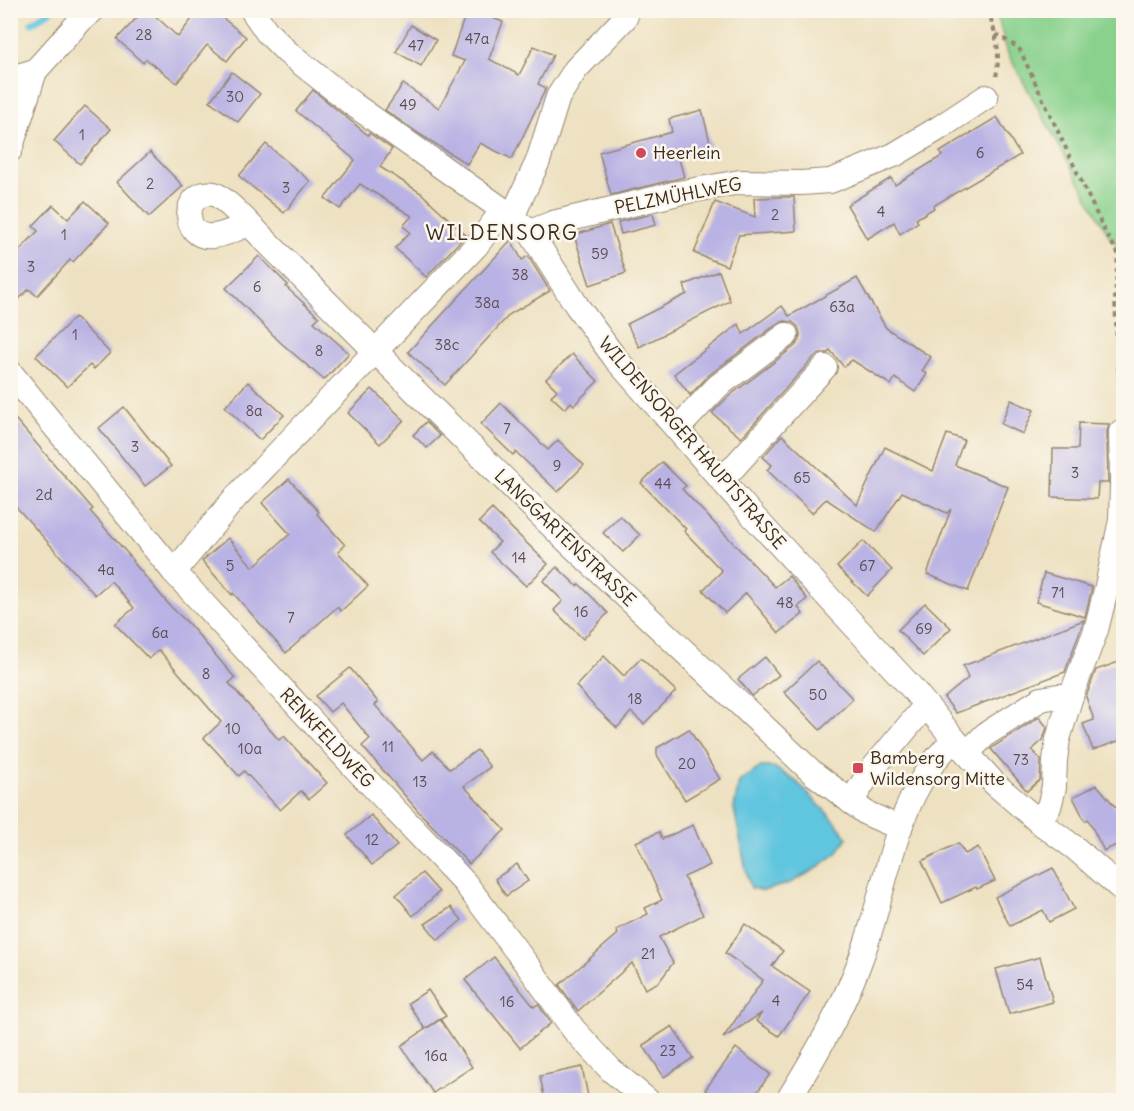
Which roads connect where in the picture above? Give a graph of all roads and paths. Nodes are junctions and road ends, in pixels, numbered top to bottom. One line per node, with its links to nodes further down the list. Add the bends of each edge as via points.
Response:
1 (93, 10): 6 (street)
2 (252, 10): 10 (street, WILDENSORGER HAUPTSTRASSE, via 267,33 287,52)
3 (628, 10): 10 (street, via 625,18 576,69 558,96)
4 (988, 10): 5 (path)
5 (996, 34): 8 (path, via 996,79); 13 (path, via 1019,48)
6 (35, 71): 7 (street); 9 (street)
7 (10, 78)
8 (986, 96): 10 (street, PELZMÜHLWEG, via 894,155 830,181 740,182 553,223)
9 (10, 150)
10 (515, 220): 15 (street, via 476,246); 18 (street, WILDENSORGER HAUPTSTRASSE, via 615,358)
11 (249, 224): 15 (street, LANGGARTENSTRASSE)
12 (1124, 250): 13 (path)
13 (1118, 253): 19 (path, via 1115,299)
14 (786, 335): 18 (street, via 718,386)
15 (375, 351): 21 (street, via 235,498); 25 (street, LANGGARTENSTRASSE, via 572,545 813,773)
16 (825, 367): 20 (street)
17 (10, 372): 21 (street, RENKFELDWEG)
18 (677, 429): 20 (street, WILDENSORGER HAUPTSTRASSE)
19 (1121, 432): 22 (street, via 1120,520 1096,630)
20 (722, 480): 23 (street, WILDENSORGER HAUPTSTRASSE)
21 (174, 572): 29 (street, RENKFELDWEG, via 465,884 574,1030)
22 (1071, 696): 24 (street, via 1041,699); 26 (street, via 1058,739 1049,807)
23 (926, 705): 24 (street, WILDENSORGER HAUPTSTRASSE); 25 (street, via 870,772)
24 (961, 746): 26 (street, WILDENSORGER HAUPTSTRASSE); 27 (street, via 927,771)
25 (851, 802): 27 (street, LANGGARTENSTRASSE)
26 (1038, 821): 28 (street, WILDENSORGER HAUPTSTRASSE)
27 (900, 828): 30 (street, via 853,982)
28 (1124, 891)
29 (646, 1101)
30 (788, 1101)

